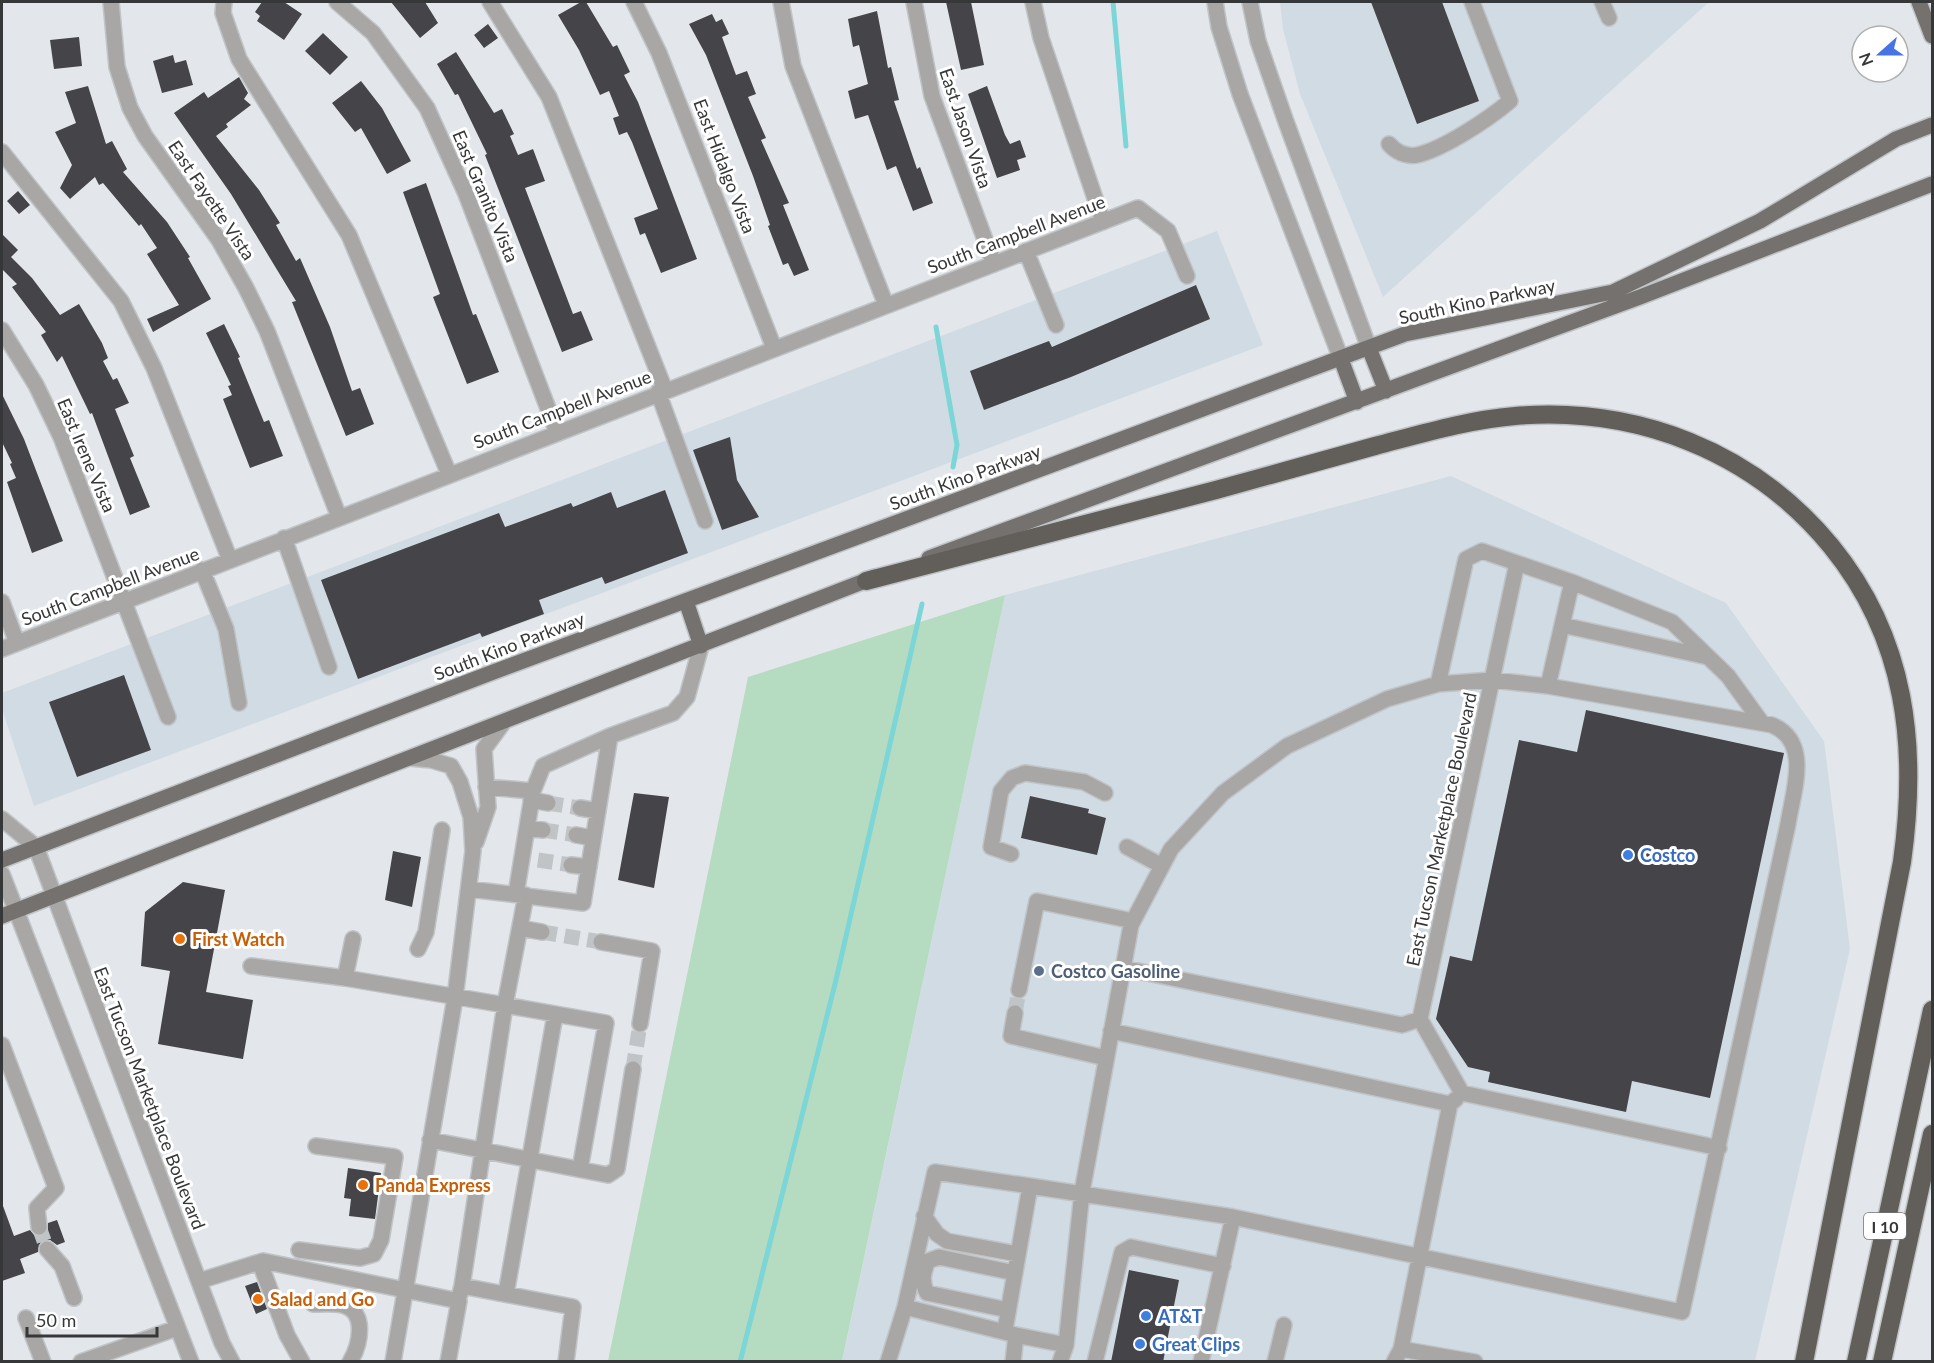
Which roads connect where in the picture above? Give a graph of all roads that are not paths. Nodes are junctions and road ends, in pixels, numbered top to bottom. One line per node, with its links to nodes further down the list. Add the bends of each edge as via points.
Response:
1 (111, 2): 35 (street, East Fayette Vista, via 117,67 130,108 145,136 219,240 246,288 267,331)
2 (224, 2): 34 (street, via 223,13 239,59 349,235)
3 (337, 2): 33 (street, East Granito Vista, via 373,33 427,108 474,215)
4 (490, 2): 30 (street, via 549,97)
5 (634, 2): 27 (street, East Hidalgo Vista, via 659,53)
6 (781, 2): 24 (street, via 793,66)
7 (914, 2): 22 (street, East Jason Vista, via 932,96)
8 (1033, 2): 20 (street, via 1041,38)
9 (1215, 2): 29 (street, via 1240,94)
10 (1250, 2): 28 (street, via 1258,40 1285,119)
11 (1472, 2): 17 (street, via 1510,101 1461,135 1417,155 1398,153)
12 (1602, 2): 14 (street)
13 (1919, 2): 15 (main road)
14 (1609, 18)
15 (1932, 36)
16 (1932, 125): 28 (main road, South Kino Parkway, via 1896,139 1760,221 1613,292 1405,334)
17 (1389, 144)
18 (2, 152): 38 (street, via 121,301 154,368)
19 (1932, 184): 31 (main road)
20 (1103, 222): 21 (street, South Campbell Avenue); 23 (street, South Campbell Avenue, via 1138,208 1168,231)
21 (1026, 251): 22 (street, South Campbell Avenue); 25 (street)
22 (994, 264): 24 (street, South Campbell Avenue)
23 (1187, 276)
24 (886, 305): 27 (street, South Campbell Avenue)
25 (1056, 325)
26 (2, 330): 43 (street, East Irene Vista, via 36,385 61,437)
27 (774, 348): 30 (street, South Campbell Avenue)
28 (1369, 348): 29 (main road, South Kino Parkway); 31 (main road)
29 (1341, 359): 32 (main road); 44 (main road, South Kino Parkway)
30 (661, 391): 33 (street, South Campbell Avenue); 36 (street)
31 (1386, 391): 32 (main road)
32 (1357, 402): 41 (main road)
33 (557, 432): 34 (street, South Campbell Avenue)
34 (449, 474): 35 (street, South Campbell Avenue)
35 (339, 517): 37 (street, South Campbell Avenue)
36 (705, 521)
37 (284, 538): 38 (street, South Campbell Avenue); 51 (street)
38 (230, 560): 40 (street, South Campbell Avenue)
39 (1516, 563): 42 (street); 52 (street); 53 (street, via 1482,551 1466,559)
40 (202, 570): 43 (street, South Campbell Avenue); 55 (street, via 226,629)
41 (866, 581): 48 (main road); 165 (highway, via 1428,432 1513,417 1573,416 1655,428 1730,460 1781,495 1832,548 1869,604 1898,680 1910,758 1910,800 1902,862)
42 (1572, 582): 46 (street); 50 (street, via 1672,622)
43 (125, 601): 47 (street, South Campbell Avenue); 56 (street, East Irene Vista)
44 (686, 601): 48 (main road); 73 (main road, South Kino Parkway)
45 (2, 602): 47 (street)
46 (1562, 625): 50 (street); 54 (street)
47 (17, 643): 49 (street, South Campbell Avenue)
48 (701, 646): 57 (main road); 59 (street, via 687,697 673,713)
49 (2, 649)
50 (1710, 657): 58 (street)
51 (329, 668)
52 (1492, 680): 53 (street, East Tucson Marketplace Boulevard); 54 (street); 103 (street, East Tucson Marketplace Boulevard)
53 (1438, 684): 81 (street, East Tucson Marketplace Boulevard, via 1383,701 1287,746 1223,793 1171,849)
54 (1548, 686): 58 (street)
55 (239, 703)
56 (168, 717)
57 (503, 723): 60 (main road); 61 (street, via 484,749)
58 (1761, 723): 114 (street, via 1782,729 1790,736 1798,760)
59 (610, 736): 63 (street, via 543,766); 66 (street)
60 (410, 758): 75 (street, via 451,766 471,817); 86 (main road)
61 (486, 787): 63 (street); 75 (street, via 488,807)
62 (1106, 793): 76 (street, via 1084,782 1025,773 1012,778 1001,791 992,847)
63 (532, 796): 64 (street); 68 (street)
64 (548, 803)
65 (580, 808): 66 (street)
66 (598, 811): 72 (street)
67 (2, 819): 73 (street)
68 (527, 828): 70 (street); 77 (street)
69 (442, 830): 93 (street, via 426,933)
70 (543, 830)
71 (576, 835): 72 (street)
72 (593, 838): 82 (street)
73 (36, 847): 78 (main road, South Kino Parkway); 86 (street, East Tucson Marketplace Boulevard)
74 (1127, 847): 81 (street)
75 (473, 851): 84 (street)
76 (1011, 854)
77 (522, 858): 79 (street); 85 (street)
78 (2, 860)
79 (538, 860)
80 (571, 865): 82 (street)
81 (1162, 866): 88 (street, East Tucson Marketplace Boulevard)
82 (589, 867): 85 (street, via 584,903)
83 (2, 874): 87 (street)
84 (469, 889): 85 (street); 98 (street)
85 (521, 895): 89 (street)
86 (54, 896): 87 (main road); 131 (street, East Tucson Marketplace Boulevard)
87 (9, 913): 142 (street)
88 (1133, 921): 95 (street, East Tucson Marketplace Boulevard); 97 (street, via 1037,901)
89 (520, 928): 90 (street); 99 (street)
90 (542, 932)
91 (353, 939): 96 (street)
92 (602, 942): 104 (street, via 652,951)
93 (418, 949)
94 (251, 966): 96 (street)
95 (1123, 968): 103 (street, via 1402,1025); 105 (street, East Tucson Marketplace Boulevard)
96 (345, 978): 98 (street)
97 (1019, 990)
98 (454, 998): 99 (street); 112 (street)
99 (505, 1005): 102 (street); 115 (street)
100 (1932, 1010): 166 (highway, I 10)
101 (1015, 1013): 107 (street, via 1011,1036)
102 (555, 1015): 116 (street); 117 (street, via 606,1023)
103 (1420, 1019): 109 (street)
104 (640, 1024)
105 (1111, 1031): 107 (street, East Tucson Marketplace Boulevard); 110 (street)
106 (2, 1045): 122 (street, via 56,1188 37,1208)
107 (1106, 1058): 119 (street, East Tucson Marketplace Boulevard)
108 (633, 1069): 117 (street, via 617,1168 608,1174)
109 (1462, 1093): 110 (street); 114 (street)
110 (1450, 1104): 126 (street)
111 (1932, 1134): 167 (highway, I 10)
112 (430, 1140): 115 (street); 133 (street)
113 (316, 1146): 124 (street, via 395,1157 381,1240 374,1254 360,1258)
114 (1719, 1148): 126 (street, via 1682,1312)
115 (482, 1149): 116 (street); 132 (street)
116 (528, 1159): 117 (street); 134 (street)
117 (580, 1169)
118 (1030, 1186): 119 (street); 120 (street, via 934,1172); 125 (street)
119 (1082, 1192): 121 (street); 145 (street, East Tucson Marketplace Boulevard)
120 (924, 1216): 125 (street, via 937,1234 948,1240); 129 (street)
121 (1233, 1217): 126 (street); 128 (street)
122 (39, 1227)
123 (47, 1249): 135 (street, via 62,1266)
124 (299, 1250)
125 (1018, 1254): 130 (street)
126 (1419, 1256): 146 (street)
127 (260, 1263): 131 (street); 133 (street); 144 (street)
128 (1223, 1266): 161 (street, via 1126,1248); 162 (street)
129 (918, 1271): 130 (street, via 939,1257); 138 (street); 139 (street, via 927,1293)
130 (1015, 1273): 139 (street)
131 (199, 1281): 151 (street, East Tucson Marketplace Boulevard)
132 (462, 1286): 134 (street); 136 (street)
133 (405, 1289): 136 (street); 154 (street)
134 (506, 1294): 156 (street, via 573,1307)
135 (74, 1298)
136 (459, 1301): 155 (street)
137 (313, 1304): 147 (street, via 341,1304 358,1317)
138 (905, 1307): 143 (street); 157 (street)
139 (1008, 1310): 143 (street)
140 (26, 1318): 148 (street)
141 (1284, 1325): 163 (street)
142 (177, 1328): 149 (street); 150 (street)
143 (1010, 1333): 145 (street); 158 (street)
144 (286, 1335): 152 (street); 153 (street)
145 (1066, 1345): 159 (street, East Tucson Marketplace Boulevard); 160 (street, East Tucson Marketplace Boulevard)
146 (1397, 1355): 164 (street)
147 (355, 1358)
148 (44, 1362)
149 (81, 1362)
150 (191, 1362)
151 (232, 1362)
152 (288, 1362)
153 (302, 1362)
154 (393, 1362)
155 (448, 1362)
156 (566, 1362)
157 (888, 1362)
158 (1013, 1362)
159 (1060, 1362)
160 (1071, 1362)
161 (1095, 1362)
162 (1201, 1362)
163 (1275, 1362)
164 (1475, 1362)
165 (1804, 1362)
166 (1856, 1362)
167 (1882, 1362)

